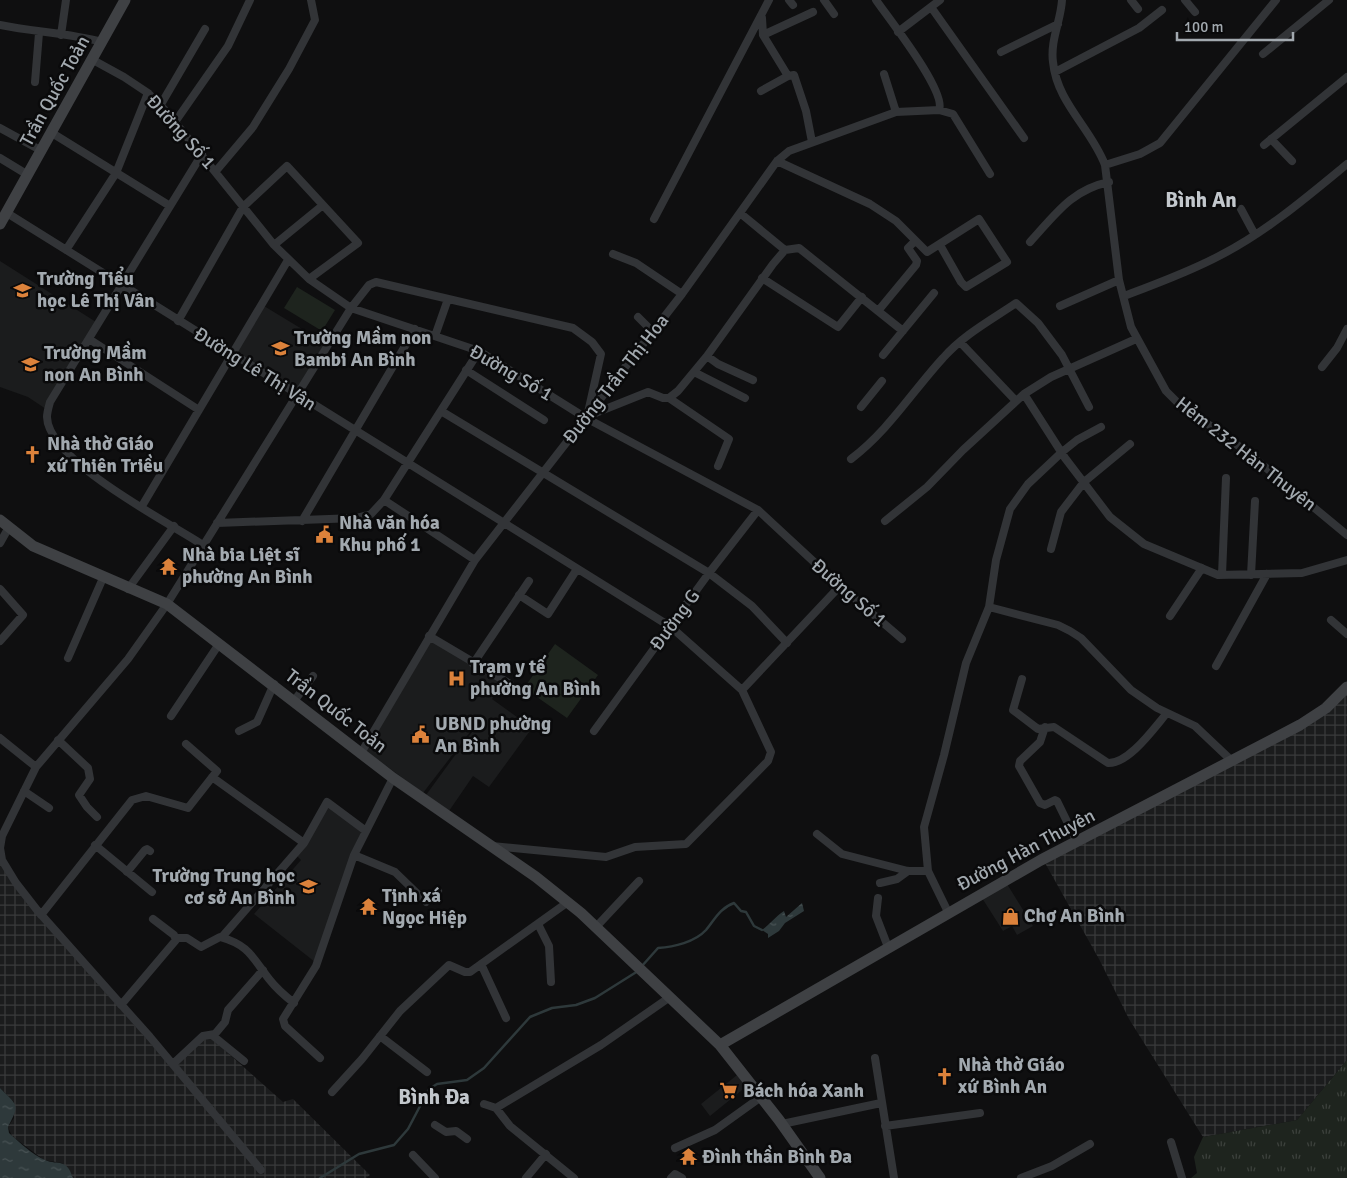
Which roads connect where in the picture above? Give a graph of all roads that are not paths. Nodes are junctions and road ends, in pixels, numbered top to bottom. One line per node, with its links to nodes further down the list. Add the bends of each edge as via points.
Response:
1 (66, 0): 26 (street)
2 (125, 0): 28 (main road, Trần Quốc Toản)
3 (250, 0): 42 (street, via 228,46)
4 (311, 0): 56 (street, via 315,20 289,69 253,127)
5 (770, 0): 20 (street)
6 (824, 0): 19 (street)
7 (876, 0): 24 (street)
8 (940, 0): 14 (street)
9 (1063, 0): 21 (street, Hẻm 232 Hàn Thuyên)
10 (1131, 0): 15 (street)
11 (1186, 0): 18 (street)
12 (1276, 0): 55 (street, via 1160,143 1140,154)
13 (1329, 0): 30 (street)
14 (931, 7): 24 (street); 45 (street)
15 (1138, 9)
16 (1162, 10): 32 (street, via 1138,28)
17 (813, 12): 27 (street)
18 (1195, 12)
19 (834, 14)
20 (762, 16): 27 (street); 67 (street)
21 (1058, 24): 29 (street); 32 (street, Hẻm 232 Hàn Thuyên, via 1053,55)
22 (0, 25): 25 (street)
23 (205, 29): 39 (street)
24 (898, 32): 40 (street, via 934,83 941,102)
25 (39, 33): 26 (street); 36 (street)
26 (61, 35): 28 (street)
27 (763, 35): 34 (street)
28 (102, 42): 31 (main road, Trần Quốc Toản)
29 (1001, 52)
30 (1263, 54)
31 (94, 60): 38 (street, Đường Số 1); 44 (main road, Trần Quốc Toản)
32 (1055, 72): 55 (street, Hẻm 232 Hàn Thuyên, via 1070,110 1100,150)
33 (884, 74): 41 (street)
34 (788, 76): 37 (street); 47 (street, via 794,75)
35 (1347, 76): 46 (street)
36 (35, 82)
37 (762, 91)
38 (148, 94): 39 (street, Đường Số 1); 57 (street)
39 (160, 106): 42 (street, Đường Số 1)
40 (939, 110): 41 (street, Đường Trần Thị Hoa); 58 (street, via 953,114)
41 (896, 112): 47 (street, Đường Trần Thị Hoa)
42 (175, 122): 50 (street, Đường Số 1)
43 (0, 128): 49 (street)
44 (52, 134): 49 (main road, Trần Quốc Toản); 57 (street)
45 (1024, 138)
46 (1271, 138): 48 (street); 53 (street)
47 (812, 142): 52 (street, Đường Trần Thị Hoa, via 789,151)
48 (1264, 145)
49 (42, 152): 59 (main road, Trần Quốc Toản)
50 (202, 154): 56 (street, Đường Số 1); 62 (street)
51 (0, 158): 59 (street)
52 (777, 161): 66 (street, Đường Trần Thị Hoa); 70 (street, via 870,204 896,221)
53 (1292, 161)
54 (1347, 164): 69 (street, via 1305,199)
55 (1106, 165): 60 (street, Hẻm 232 Hàn Thuyên)
56 (216, 171): 63 (street, Đường Số 1)
57 (116, 173): 62 (street); 74 (street)
58 (990, 174)
59 (28, 175): 65 (main road, Trần Quốc Toản)
60 (1109, 182): 71 (street, via 1084,189 1070,198); 80 (street, Hẻm 232 Hàn Thuyên)
61 (323, 205): 63 (street, via 288,166); 72 (street); 79 (street, via 358,243)
62 (170, 206): 81 (street)
63 (243, 207): 72 (street, Đường Số 1); 91 (street)
64 (1240, 210): 69 (street)
65 (7, 214): 68 (main road, Trần Quốc Toản); 74 (street, Đường Lê Thị Vân)
66 (740, 214): 75 (street); 83 (street, Đường Trần Thị Hoa)
67 (654, 219)
68 (0, 224)
69 (1254, 234): 84 (street, via 1212,260)
70 (915, 241): 73 (street, via 927,252); 89 (street, via 908,248 917,261 916,265)
71 (1030, 242)
72 (274, 245): 77 (street, Đường Số 1)
73 (940, 245): 73 (street, via 966,287 1007,262 979,219)
74 (66, 250): 81 (street, Đường Lê Thị Vân)
75 (785, 250): 78 (street); 85 (street, via 799,248)
76 (613, 254): 83 (street, via 636,263)
77 (288, 260): 79 (street, Đường Số 1); 101 (street)
78 (762, 278): 85 (street, via 838,327); 103 (street)
79 (309, 279): 88 (street, Đường Số 1)
80 (1119, 280): 84 (street, Hẻm 232 Hàn Thuyên); 87 (street)
81 (122, 286): 91 (street, Đường Lê Thị Vân); 97 (street)
82 (934, 293): 94 (street)
83 (682, 294): 95 (street, Đường Trần Thị Hoa)
84 (1124, 296): 98 (street, Hẻm 232 Hàn Thuyên)
85 (862, 297): 89 (street)
86 (448, 299): 88 (street, via 376,282 369,285); 96 (street); 119 (street, via 581,332 601,354)
87 (1060, 306)
88 (351, 308): 92 (street, Đường Số 1); 111 (street)
89 (878, 311): 94 (street)
90 (638, 317): 95 (street)
91 (178, 321): 101 (street, Đường Lê Thị Vân)
92 (415, 329): 96 (street, Đường Số 1); 122 (street)
93 (1347, 330): 104 (street)
94 (903, 331): 102 (street)
95 (652, 332): 119 (street, Đường Trần Thị Hoa)
96 (436, 336): 100 (street, Đường Số 1)
97 (89, 339): 117 (street); 133 (street, via 50,402 47,417 58,443 83,468 103,484)
98 (1136, 339): 105 (street); 141 (street, Hẻm 232 Hàn Thuyên, via 1166,391 1177,402 1247,452)
99 (960, 342): 105 (street, via 1016,303 1038,323); 114 (street); 125 (street, via 944,356 888,427)
100 (479, 351): 106 (street); 119 (street, Đường Số 1)
101 (232, 355): 111 (street, Đường Lê Thị Vân); 117 (street)
102 (883, 355)
103 (707, 356): 107 (street); 108 (street)
104 (1322, 367)
105 (1071, 368): 110 (street, via 1051,376); 116 (street)
106 (466, 370): 118 (street); 120 (street)
107 (694, 372): 112 (street); 113 (street)
108 (753, 380)
109 (882, 381): 115 (street)
110 (1024, 394): 114 (street); 124 (street)
111 (296, 395): 122 (street, Đường Lê Thị Vân); 137 (street)
112 (669, 398): 119 (street, via 648,392); 127 (street, via 729,439)
113 (745, 398)
114 (1016, 401): 136 (street, via 927,487)
115 (861, 407)
116 (1089, 407)
117 (199, 410): 133 (street)
118 (441, 411): 126 (street); 128 (street)
119 (586, 417): 128 (street, Đường Trần Thị Hoa); 134 (street, Đường Số 1)
120 (544, 420)
121 (1101, 427): 124 (street)
122 (354, 432): 126 (street, Đường Lê Thị Vân); 135 (street)
123 (1130, 444): 130 (street)
124 (1062, 452): 130 (street); 160 (street, via 1028,484 1010,509 996,560)
125 (850, 460)
126 (408, 463): 131 (street); 139 (street, Đường Lê Thị Vân)
127 (718, 466)
128 (543, 473): 139 (street, Đường Trần Thị Hoa); 149 (street)
129 (1226, 478): 151 (street)
130 (1084, 482): 144 (street, via 1061,512); 147 (street, via 1110,517 1144,544)
131 (384, 500): 135 (street, via 371,514 356,518); 145 (street)
132 (1255, 502): 152 (street)
133 (142, 506): 140 (street)
134 (758, 510): 149 (street, Đường G); 155 (street, Đường Số 1)
135 (302, 520): 137 (street)
136 (885, 521)
137 (217, 523): 143 (street)
138 (4, 524): 142 (street); 153 (main road, Trần Quốc Toản, via 33,546)
139 (503, 524): 145 (street, Đường Trần Thị Hoa); 148 (street, Đường Lê Thị Vân)
140 (174, 526): 143 (street); 157 (street)
141 (1347, 534)
142 (0, 542)
143 (203, 545): 159 (street)
144 (1051, 549)
145 (475, 560): 165 (street, Đường Trần Thị Hoa)
146 (1347, 560): 150 (street, via 1302,573)
147 (1202, 568): 151 (street); 161 (street)
148 (577, 569): 158 (street, via 548,614); 163 (street, Đường Lê Thị Vân)
149 (709, 573): 163 (street, Đường G); 168 (street, via 752,606)
150 (1268, 574): 152 (street); 172 (street)
151 (1222, 575): 152 (street)
152 (1251, 575)
153 (103, 578): 157 (main road, Trần Quốc Toản); 170 (street)
154 (529, 581): 158 (street)
155 (840, 586): 166 (street, Đường Số 1); 168 (street)
156 (0, 589): 167 (street, via 23,615)
157 (128, 589): 159 (main road, Trần Quốc Toản)
158 (519, 595): 171 (street)
159 (167, 604): 169 (main road, Trần Quốc Toản); 186 (street, via 128,659)
160 (989, 608): 180 (street, via 1070,630 1131,690); 208 (street, via 966,663 926,818 924,834)
161 (1170, 616)
162 (1332, 620): 164 (street)
163 (671, 627): 178 (street, Đường Lê Thị Vân); 184 (street, Đường G)
164 (1347, 634)
165 (430, 636): 171 (street); 190 (street, Đường Trần Thị Hoa)
166 (902, 639)
167 (0, 641)
168 (787, 643): 178 (street)
169 (219, 644): 175 (main road, Trần Quốc Toản); 181 (street)
170 (68, 658)
171 (473, 664): 176 (street)
172 (1216, 666)
173 (312, 676): 179 (street)
174 (1022, 680): 182 (street, via 1013,710 1038,729)
175 (274, 684): 179 (main road, Trần Quốc Toản); 183 (street, via 257,722)
176 (510, 684)
177 (1347, 687): 191 (main road, Đường Hàn Thuyên, via 1326,708)
178 (742, 690): 204 (street, via 771,752 768,761 686,844 635,847 606,857)
179 (294, 701): 190 (main road, Trần Quốc Toản)
180 (1167, 713): 182 (street, via 1132,752 1115,763 1108,763 1054,727); 191 (street, via 1195,726)
181 (171, 716)
182 (1045, 726): 201 (street, via 1040,742 1020,761 1020,766 1040,803 1057,801)
183 (239, 731)
184 (594, 731)
185 (0, 738): 189 (street)
186 (58, 740): 192 (street); 197 (street, via 88,768 90,779 79,794)
187 (0, 744): 189 (street)
188 (186, 744): 193 (street, via 215,768 217,771)
189 (13, 750): 192 (street)
190 (361, 753): 194 (main road, Trần Quốc Toản)
191 (1232, 761): 201 (main road, Đường Hàn Thuyên)
192 (36, 767): 195 (street)
193 (212, 778): 202 (street); 203 (street, via 188,808 146,796 132,800)
194 (393, 778): 198 (street); 204 (main road, Trần Quốc Toản)
195 (24, 791): 196 (street); 200 (street)
196 (49, 808)
197 (97, 817)
198 (366, 831): 202 (street, via 327,802); 206 (street)
199 (817, 834): 207 (street, via 842,854)
200 (1, 837): 217 (street, via 2,860)
201 (1077, 842): 216 (main road, Đường Hàn Thuyên)
202 (304, 843): 221 (street)
203 (95, 845): 209 (street); 217 (street)
204 (491, 846): 215 (main road, Trần Quốc Toản)
205 (150, 850): 209 (street, via 145,850)
206 (354, 855): 212 (street, via 396,872 426,902); 228 (street, via 323,950)
207 (908, 871): 208 (street); 211 (street, via 897,879)
208 (928, 871): 216 (street)
209 (127, 872): 213 (street)
210 (639, 882): 220 (street)
211 (880, 883)
212 (438, 891)
213 (152, 892)
214 (878, 898): 223 (street, via 876,916)
215 (568, 902): 219 (street); 220 (main road, Trần Quốc Toản)
216 (948, 912): 223 (main road, Đường Hàn Thuyên)
217 (41, 915): 229 (street)
218 (153, 919): 222 (street)
219 (538, 924): 224 (street); 226 (street, via 549,946)
220 (596, 927): 227 (main road, Trần Quốc Toản)
221 (222, 937): 222 (street, via 201,948 187,938); 225 (street, via 247,949)
222 (176, 938): 229 (street)
223 (888, 947): 233 (main road, Đường Hàn Thuyên)
224 (481, 964): 230 (street); 232 (street, via 465,972 449,965 400,1011)
225 (263, 970): 228 (street); 231 (street, via 228,1010 226,1022)
226 (551, 982)
227 (670, 997): 233 (main road, Trần Quốc Toản); 243 (street, via 602,1045)
228 (294, 1003): 234 (street, via 283,1022)
229 (121, 1005): 237 (street)
230 (506, 1018)
231 (212, 1035): 236 (street); 237 (street, via 203,1036)
232 (380, 1036): 238 (street); 239 (street)
233 (720, 1045): 240 (main road, Trần Quốc Toản)
234 (320, 1058)
235 (875, 1058): 241 (street)
236 (244, 1061)
237 (173, 1064): 254 (street)
238 (427, 1072)
239 (332, 1092)
240 (761, 1097): 245 (main road, Trần Quốc Toản); 251 (street, via 715,1130)
241 (882, 1103): 245 (street); 247 (street)
242 (484, 1104): 243 (street)
243 (496, 1108): 252 (street, via 510,1126)
244 (980, 1112): 247 (street)
245 (782, 1124): 255 (main road, Trần Quốc Toản)
246 (435, 1125): 248 (street, via 446,1132 456,1131)
247 (885, 1126): 261 (street)
248 (467, 1139)
249 (1170, 1142): 263 (street)
250 (1090, 1144): 262 (street, via 1052,1166)
251 (676, 1148)
252 (546, 1154): 257 (street); 258 (street)
253 (413, 1155): 256 (street)
254 (261, 1170)
255 (817, 1177)
256 (435, 1178)
257 (526, 1178)
258 (574, 1178)
259 (671, 1178): 260 (street, via 676,1174)
260 (682, 1178)
261 (894, 1178)
262 (1021, 1178)
263 (1182, 1178)

